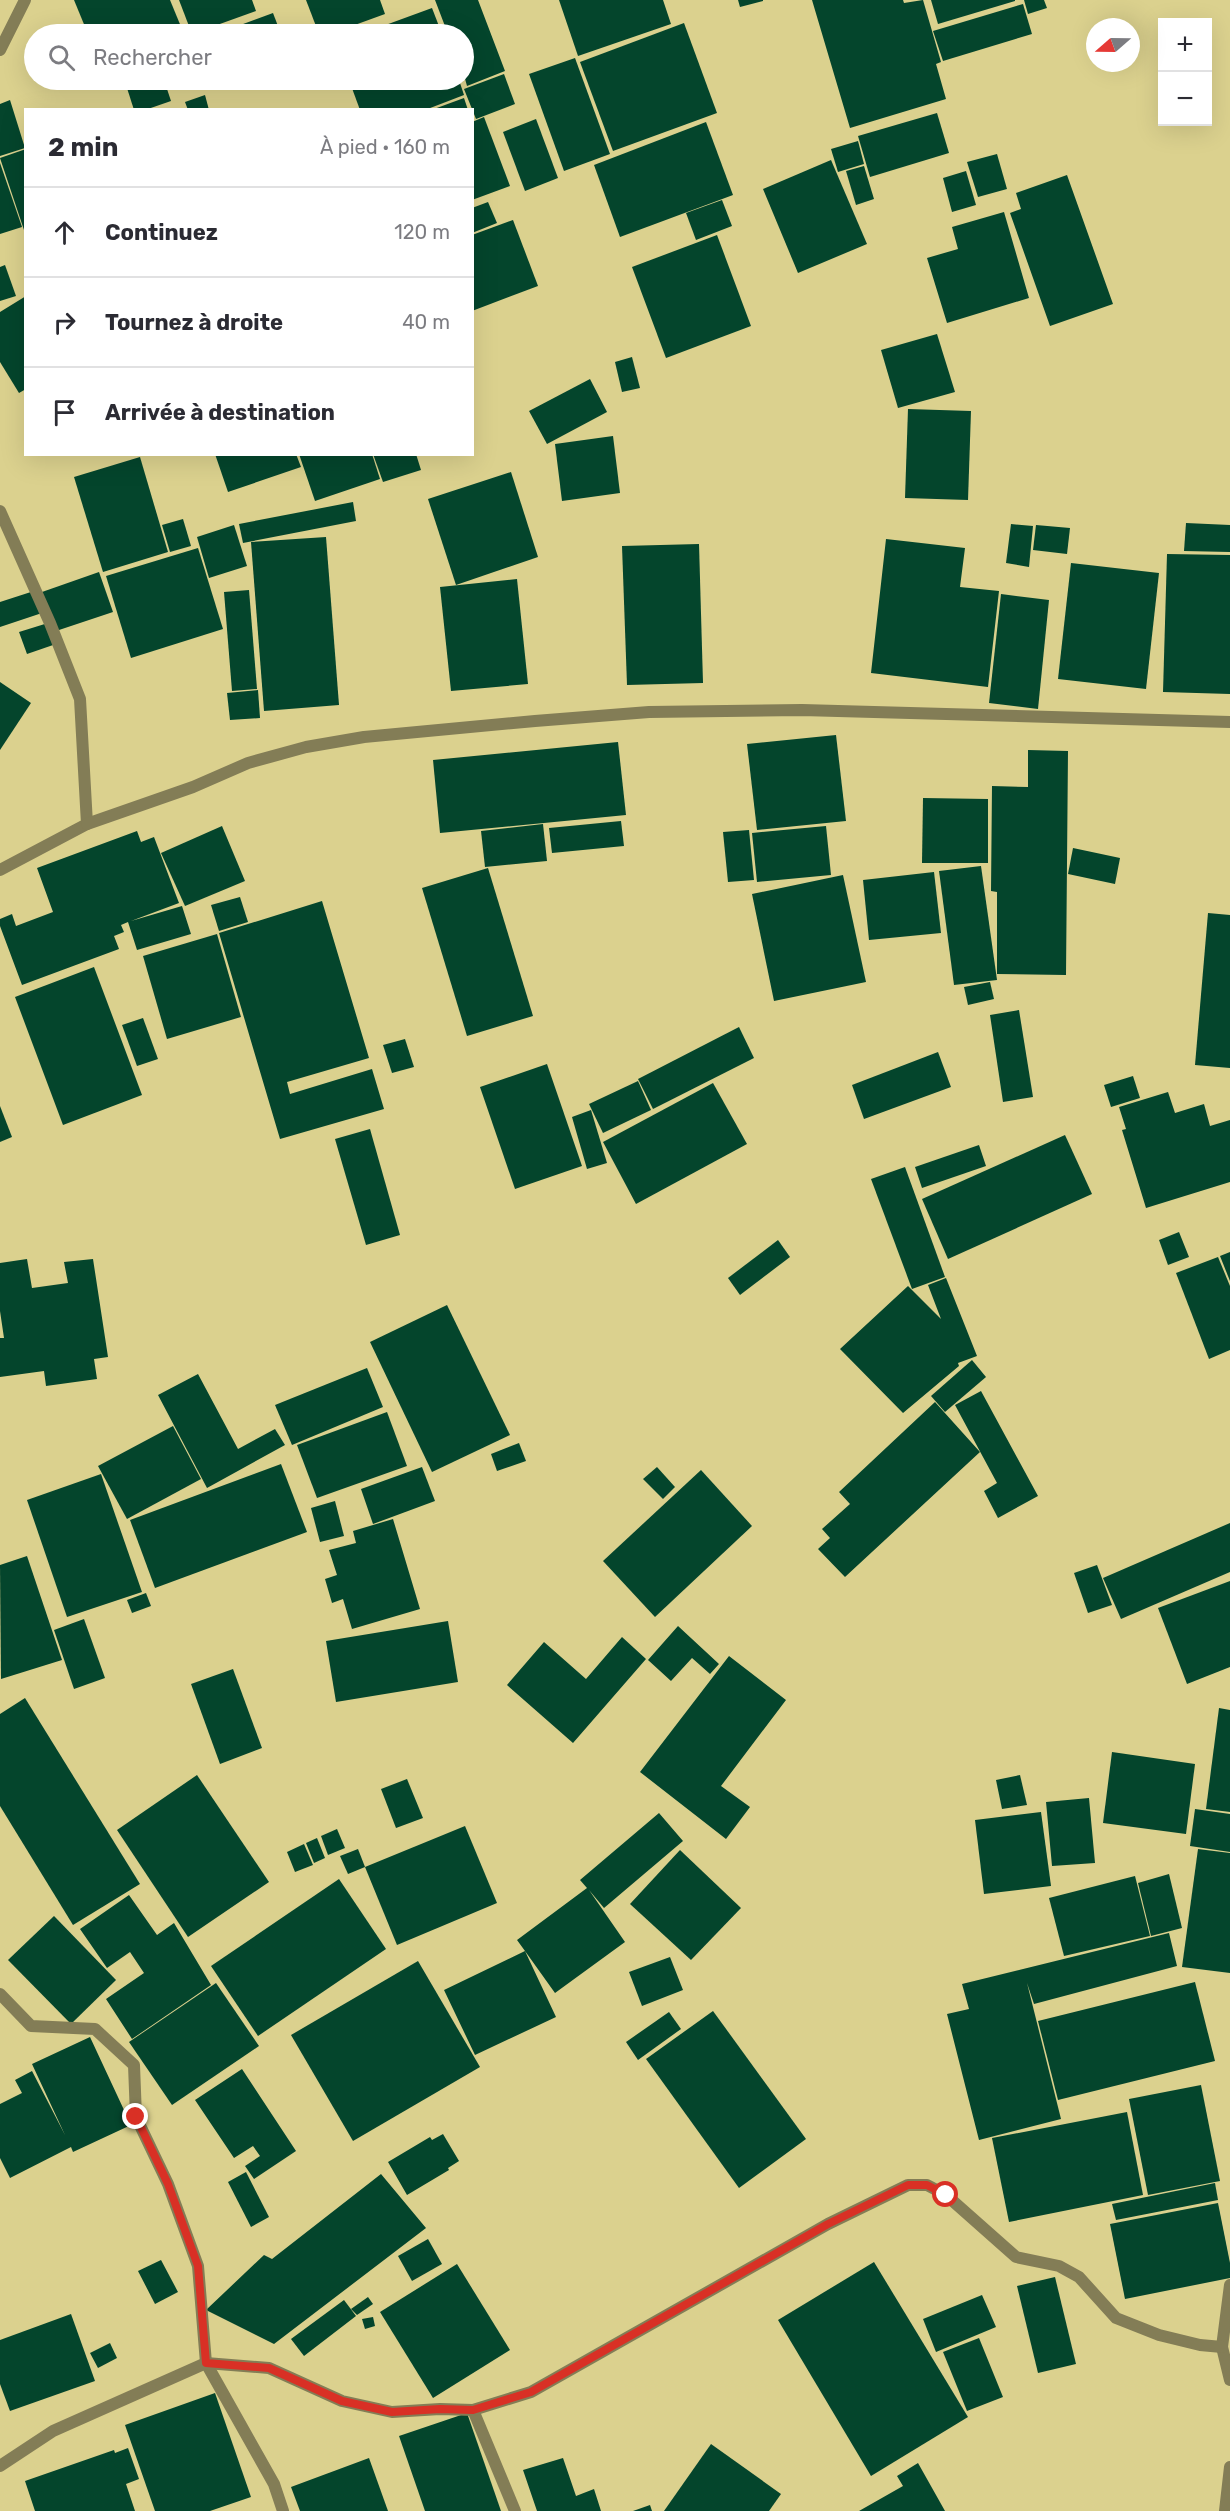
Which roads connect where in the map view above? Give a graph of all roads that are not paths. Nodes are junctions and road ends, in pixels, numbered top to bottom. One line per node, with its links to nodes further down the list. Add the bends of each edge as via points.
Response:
1 (25, 0): 2 (street)
2 (0, 50)
3 (0, 512): 5 (street, via 80,699)
4 (1230, 722): 5 (street, via 802,710 649,712 535,721 364,737 306,747 248,763)
5 (87, 824): 6 (street)
6 (0, 870)
7 (0, 1994): 10 (street, via 31,2026 95,2029 134,2066 136,2117 168,2184 198,2266)
8 (1230, 2285): 9 (street)
9 (1222, 2347): 11 (street); 12 (street, via 1159,2335 1116,2318 1079,2277 1059,2266 1016,2257 946,2195 927,2185 908,2185 828,2224 531,2392)
10 (206, 2363): 12 (street, via 269,2368 342,2401 392,2412); 13 (street, via 53,2431); 15 (street, via 274,2484)
11 (1230, 2380)
12 (473, 2410): 16 (street)
13 (0, 2466)
14 (1230, 2467): 17 (street)
15 (283, 2511)
16 (515, 2511)
17 (1225, 2511)

